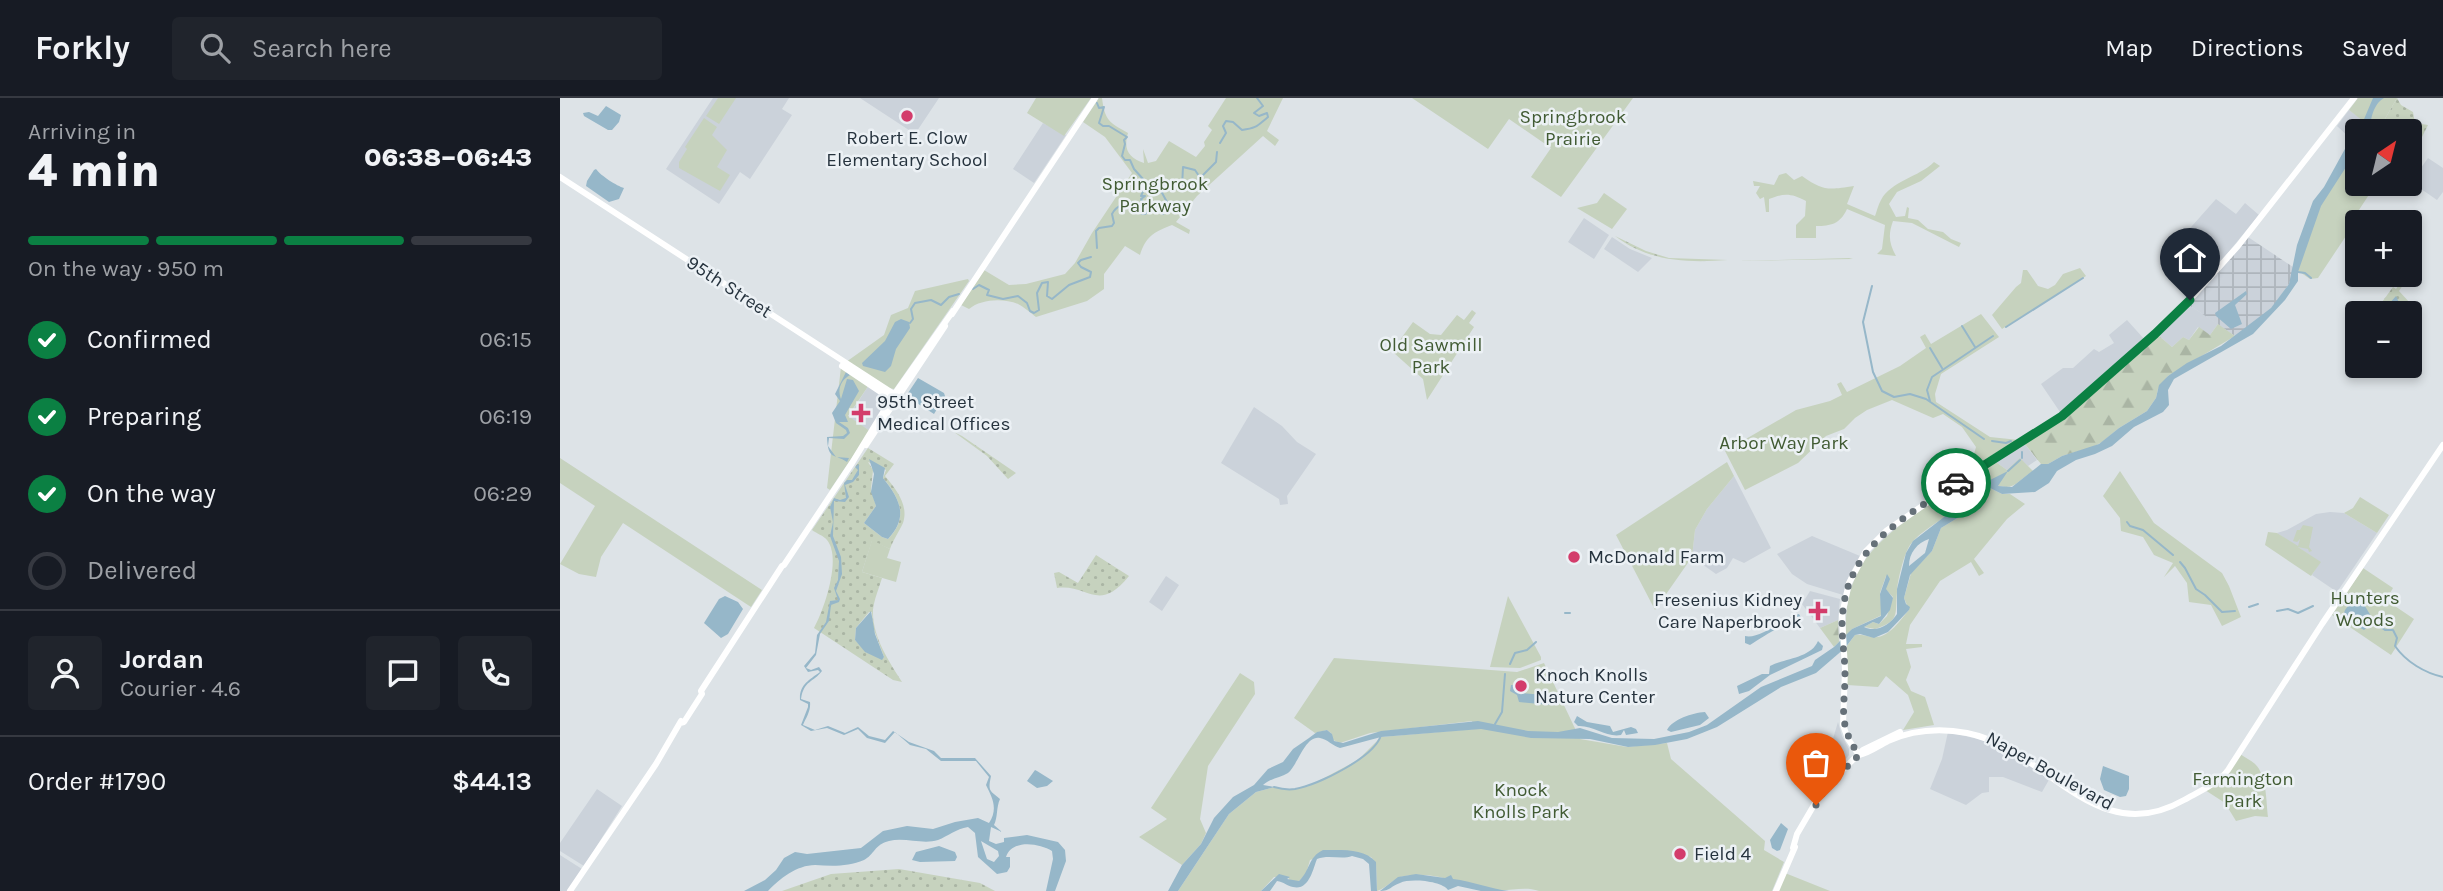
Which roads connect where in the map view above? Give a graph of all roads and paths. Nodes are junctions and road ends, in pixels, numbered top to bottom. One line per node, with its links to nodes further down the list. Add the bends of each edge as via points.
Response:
1 (1095, 98): 4 (main road)
2 (2354, 98): 9 (main road, via 2238,246 2155,334 2062,416 1977,468 1876,541 1860,560 1843,609 1843,722)
3 (560, 179): 5 (main road, 95th Street)
4 (953, 311): 5 (main road); 5 (main road)
5 (895, 398): 13 (main road)
6 (2443, 440): 8 (main road, Naper Boulevard)
7 (2443, 445): 8 (main road, Naper Boulevard)
8 (2331, 611): 10 (main road, Naper Boulevard, via 2219,775 2154,809 2126,811 2106,806 2001,741 1959,727 1901,732 1868,746)
9 (1850, 742): 10 (main road); 11 (main road)
10 (1859, 755): 11 (main road, Naper Boulevard)
11 (1847, 765): 12 (main road, Naper Boulevard, via 1820,793)
12 (1775, 890)
13 (570, 891)

